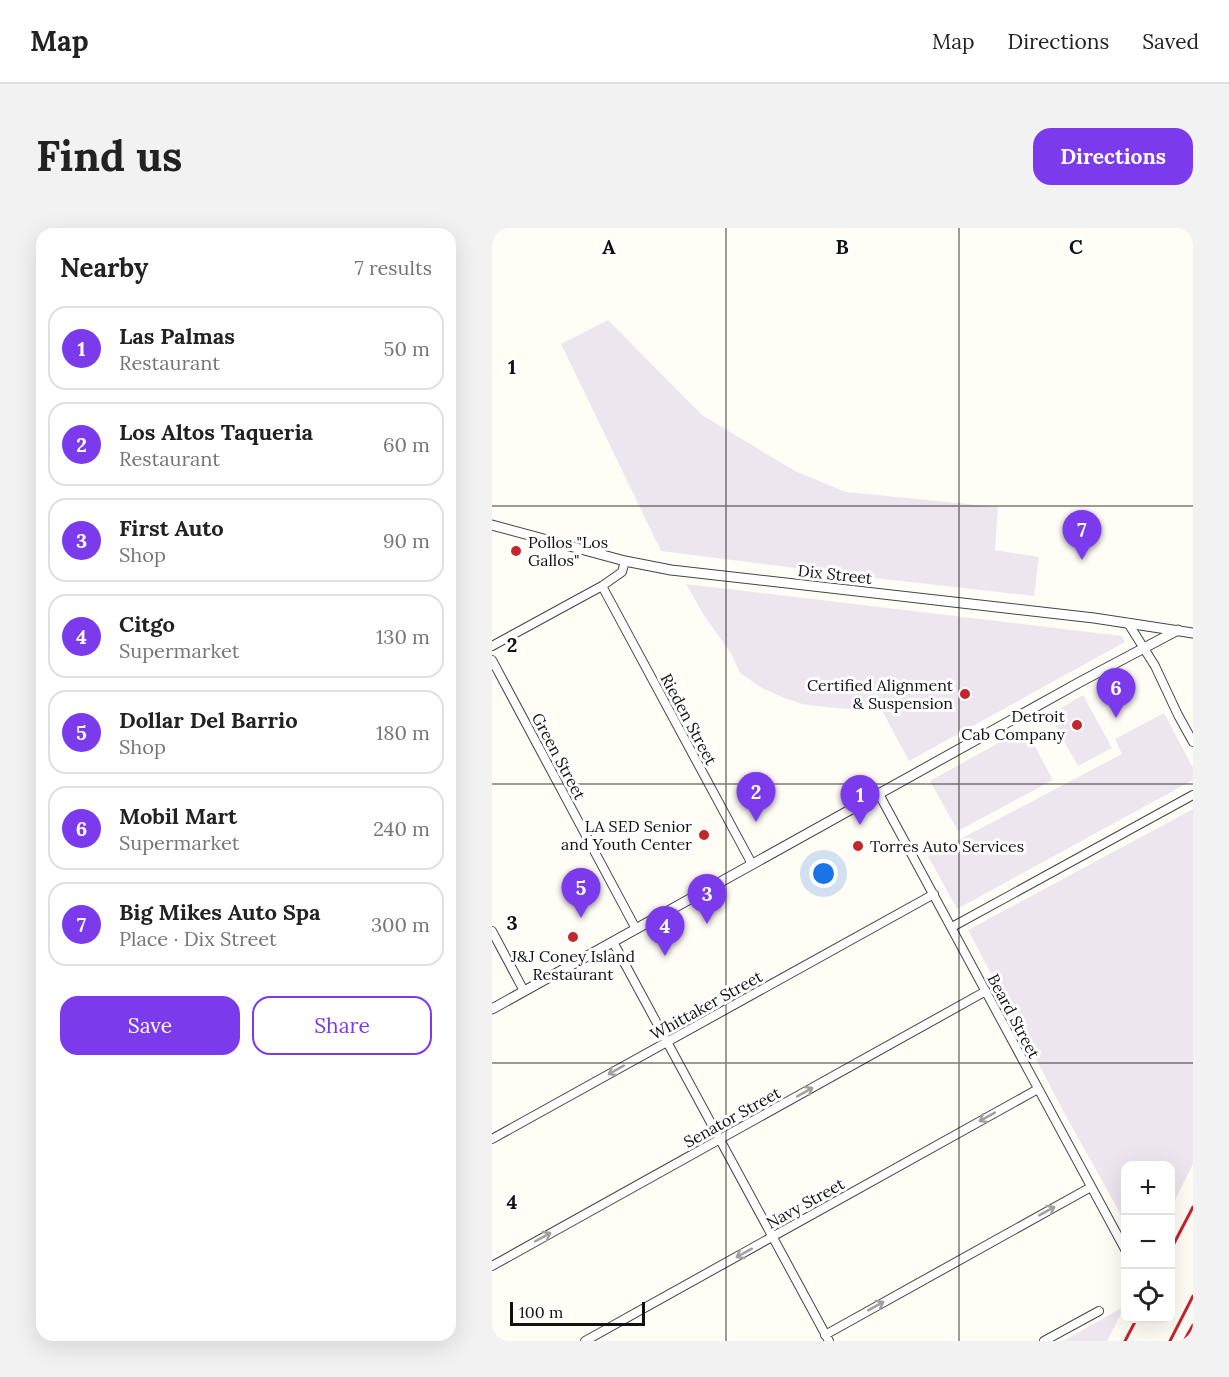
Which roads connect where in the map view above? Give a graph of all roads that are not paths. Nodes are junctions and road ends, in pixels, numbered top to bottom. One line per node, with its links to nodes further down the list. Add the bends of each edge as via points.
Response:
1 (492, 525): 2 (street, Dix Street)
2 (625, 561): 3 (street, via 622,572); 4 (street, Dix Street, via 671,570)
3 (602, 586): 7 (street); 13 (street, Rieden Street)
4 (1128, 623): 5 (street, Dix Street); 8 (street)
5 (1178, 630): 6 (street, Dix Street); 8 (street)
6 (1193, 633)
7 (492, 646)
8 (1144, 648): 10 (street); 11 (street)
9 (492, 660): 16 (street, Green Street)
10 (1193, 742)
11 (879, 794): 13 (street); 14 (street, Beard Street)
12 (1193, 795): 15 (street)
13 (752, 864): 16 (street)
14 (934, 894): 15 (street, Beard Street); 22 (street, Whittaker Street)
15 (952, 927): 20 (street, Beard Street)
16 (636, 929): 18 (street)
17 (492, 931): 19 (street)
18 (613, 942): 19 (street); 22 (street)
19 (524, 991): 21 (street)
20 (986, 992): 23 (street, Beard Street); 25 (street, Senator Street, one-way to 20)
21 (492, 1009)
22 (667, 1042): 24 (street, Whittaker Street, one-way to 24); 25 (street)
23 (1038, 1089): 26 (street, Beard Street); 27 (street, Navy Street, one-way to 27)
24 (492, 1139)
25 (720, 1139): 27 (street); 29 (street, Senator Street, one-way to 25)
26 (1091, 1187): 28 (street, Beard Street); 31 (street, one-way to 26)
27 (772, 1237): 31 (street); 32 (street, Navy Street, one-way to 32)
28 (1121, 1243)
29 (492, 1266)
30 (1099, 1311): 33 (street)
31 (827, 1338)
32 (585, 1341)
33 (1044, 1341)

